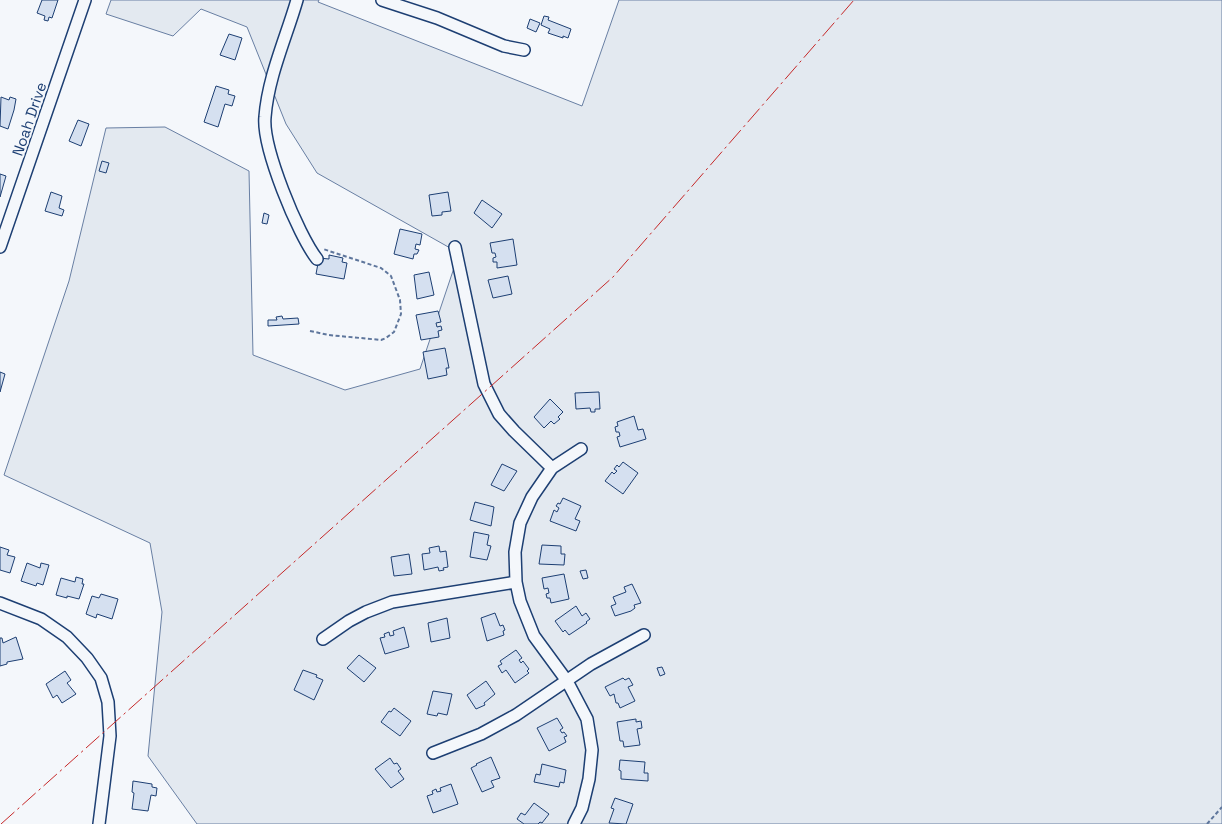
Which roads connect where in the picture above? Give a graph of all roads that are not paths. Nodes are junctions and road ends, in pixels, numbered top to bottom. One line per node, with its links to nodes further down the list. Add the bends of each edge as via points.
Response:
1 (85, 0): 5 (street, Noah Drive)
2 (297, 0): 7 (street, via 272,81 265,118 268,141 281,184 307,245)
3 (382, 0): 4 (street, via 437,18 504,46)
4 (524, 50)
5 (0, 247)
6 (456, 247): 9 (street, via 484,384 499,414)
7 (317, 259)
8 (581, 449): 9 (street)
9 (552, 468): 10 (street, via 532,497 520,523 515,552)
10 (516, 582): 13 (street, via 392,602 360,615); 14 (street, via 534,636)
11 (0, 603): 16 (street, via 41,619 67,637 101,678 108,702 110,736)
12 (644, 635): 14 (street)
13 (323, 639)
14 (567, 681): 15 (street, via 481,734); 17 (street, via 587,719 592,750 582,808)
15 (433, 752)
16 (100, 824)
17 (574, 824)

